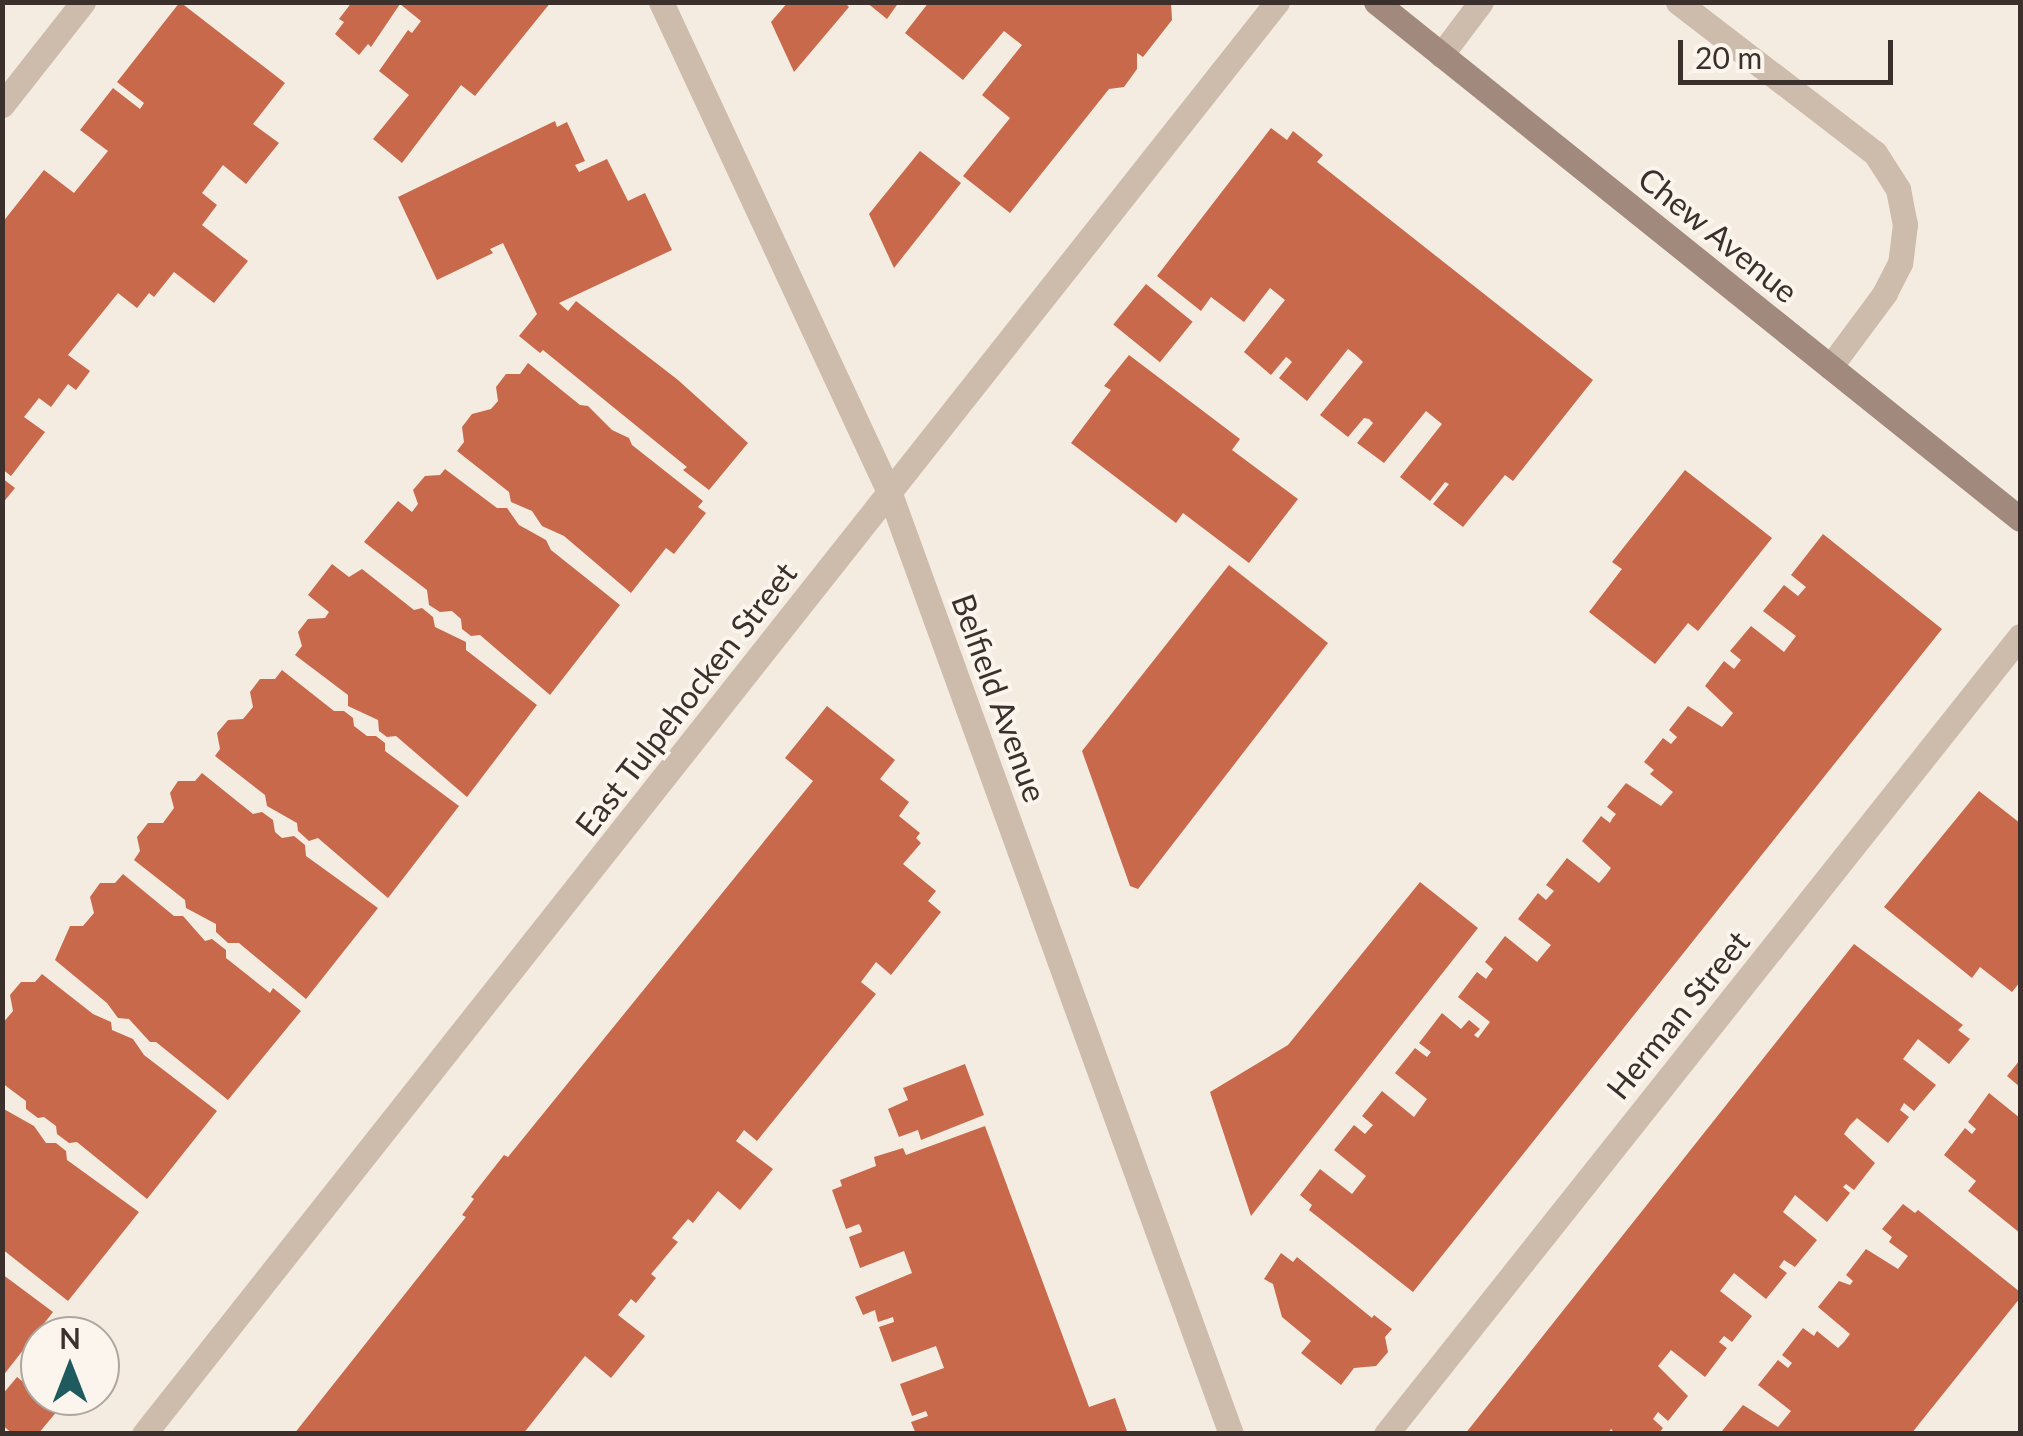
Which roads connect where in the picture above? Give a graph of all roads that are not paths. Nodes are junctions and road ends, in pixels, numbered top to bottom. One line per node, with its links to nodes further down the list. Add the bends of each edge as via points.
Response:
1 (83, 2): 8 (street)
2 (661, 2): 10 (street, Belfield Avenue)
3 (1277, 2): 10 (street, East Tulpehocken Street)
4 (1376, 2): 7 (street, Chew Avenue)
5 (1481, 2): 7 (street)
6 (1678, 2): 9 (street, via 1875,153 1898,189 1905,224 1900,263)
7 (1441, 54): 9 (street, Chew Avenue)
8 (2, 104)
9 (1830, 366): 11 (street, Chew Avenue)
10 (890, 494): 13 (street, East Tulpehocken Street); 14 (street, Belfield Avenue)
11 (2020, 519)
12 (2020, 636): 15 (street, Herman Street)
13 (148, 1432)
14 (1231, 1434)
15 (1386, 1434)

